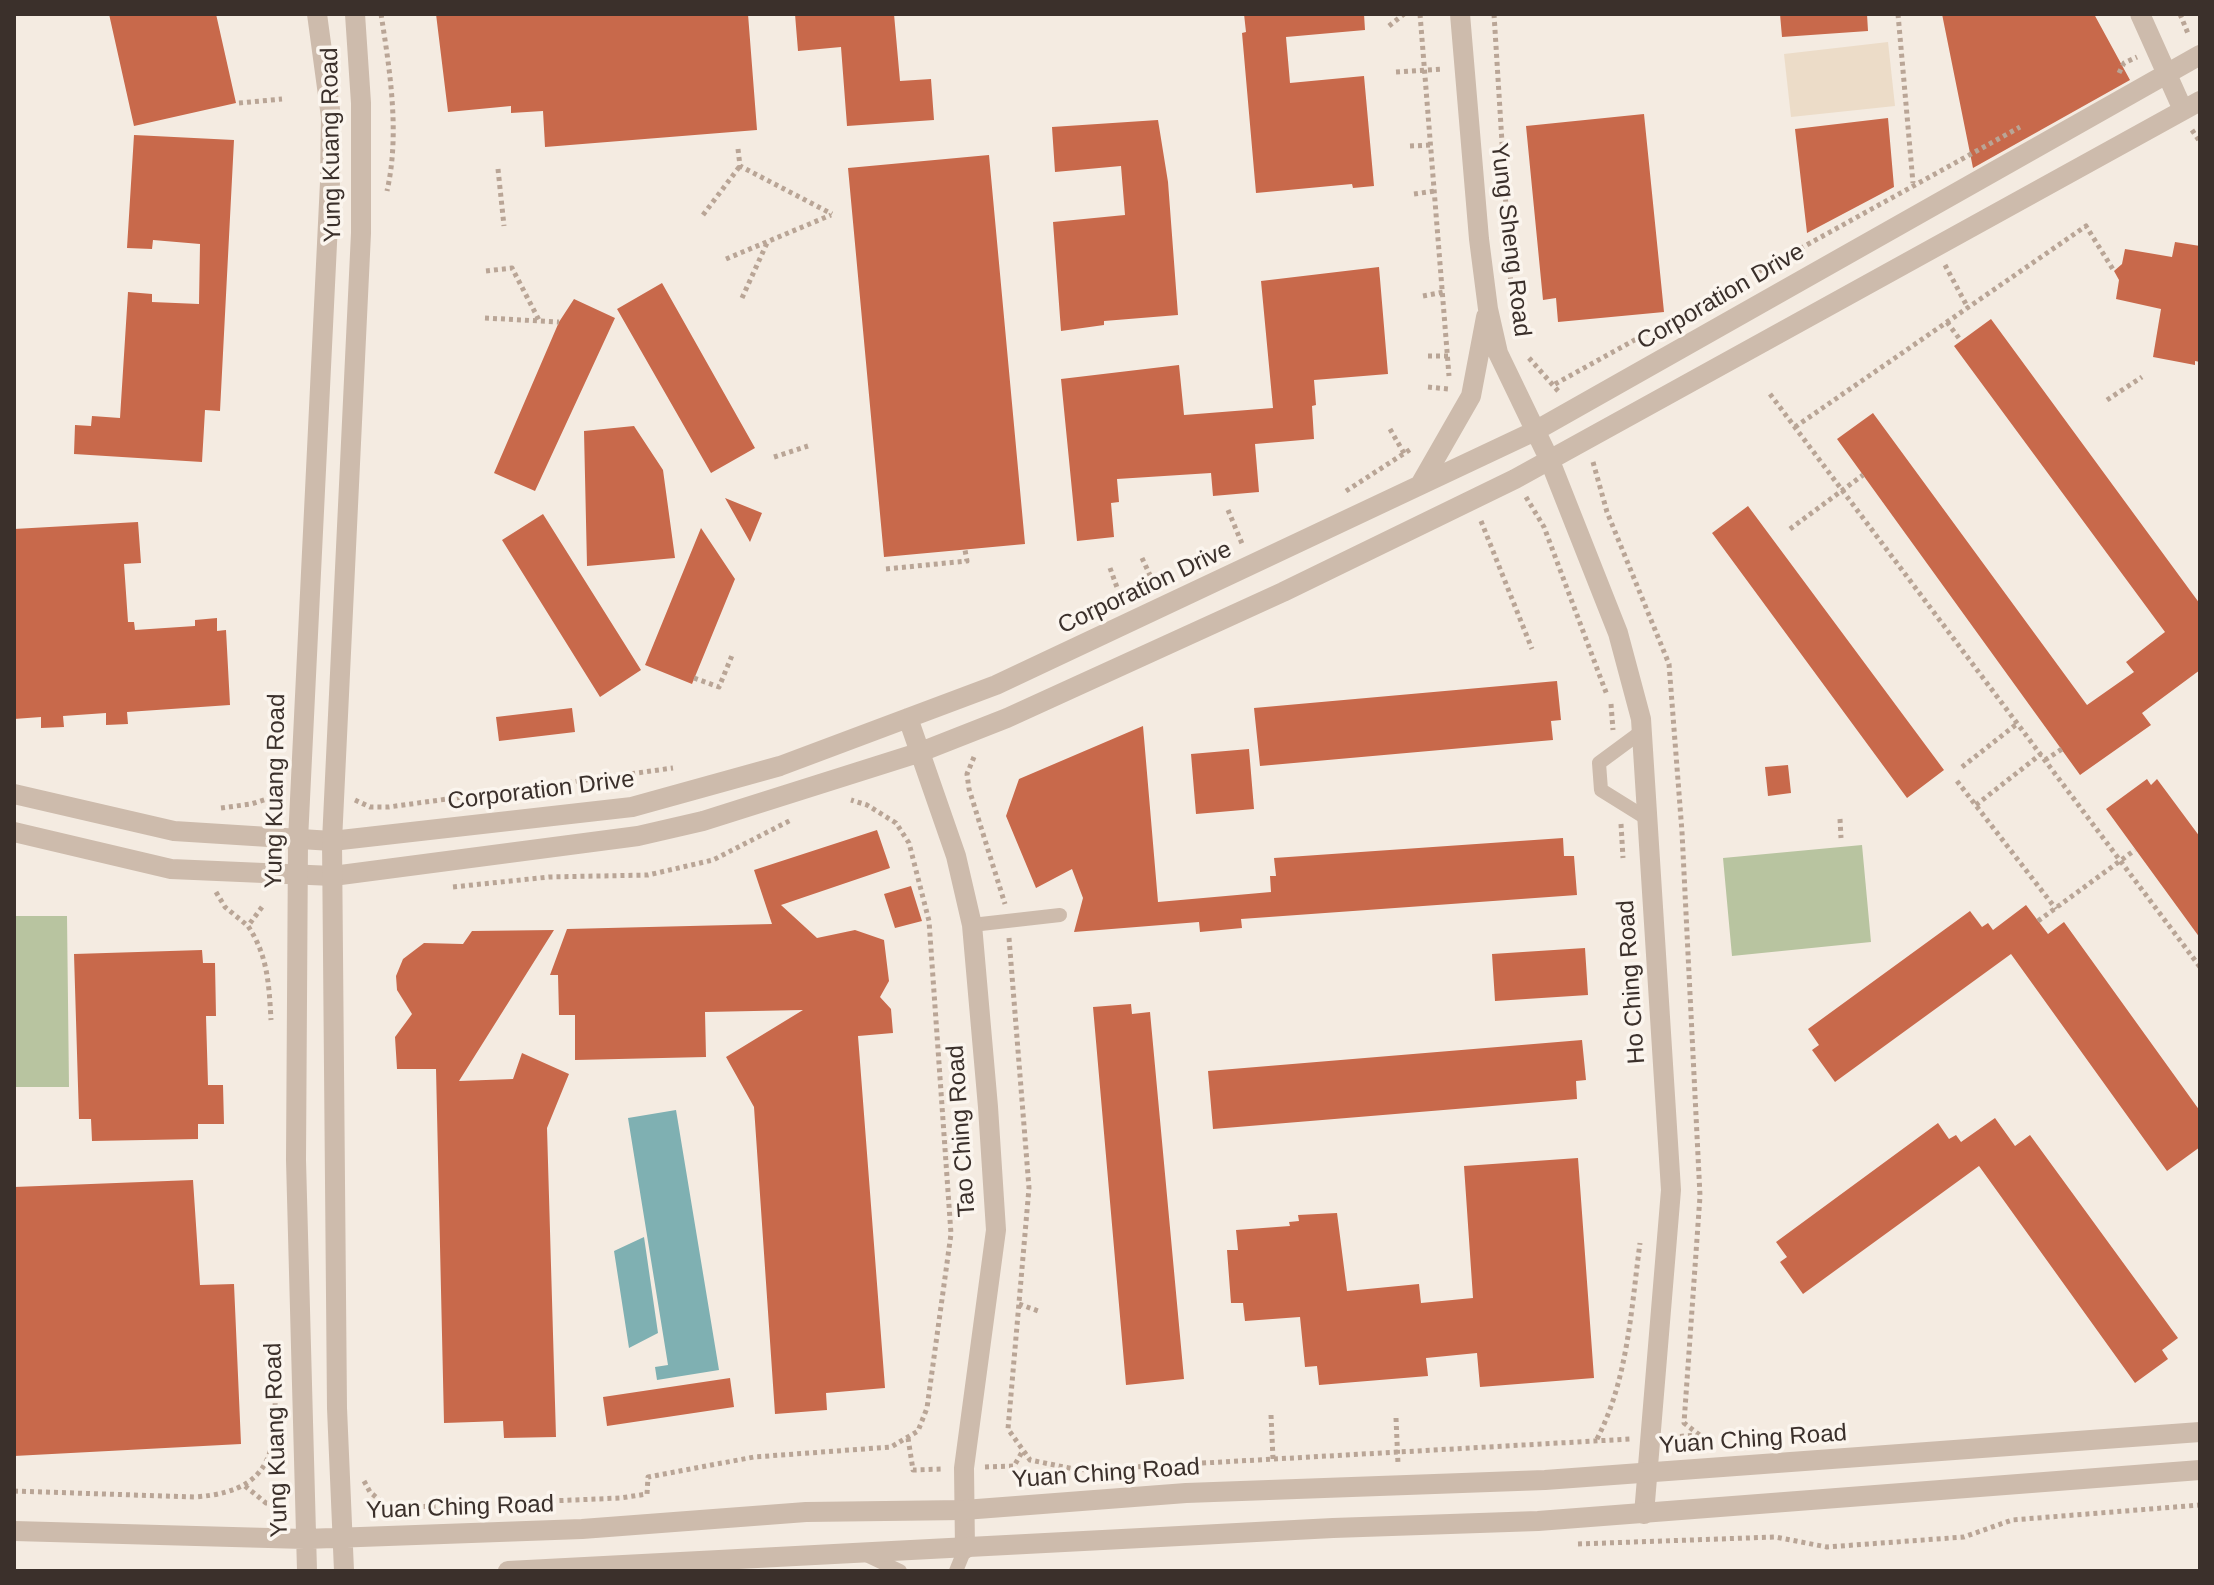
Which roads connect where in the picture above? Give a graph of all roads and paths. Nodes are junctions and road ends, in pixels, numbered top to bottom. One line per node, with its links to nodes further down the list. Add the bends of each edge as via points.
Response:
1 (317, 14): 110 (street, Yung Kuang Road, via 331,117 330,182)
2 (355, 14): 111 (street, Yung Kuang Road, via 361,233)
3 (1404, 14): 10 (path)
4 (1420, 14): 14 (path)
5 (1460, 14): 13 (street, Yung Sheng Road)
6 (1494, 14): 38 (path)
7 (1898, 14): 28 (path)
8 (2140, 14): 16 (street)
9 (2180, 14): 11 (path)
10 (1389, 26)
11 (2195, 46): 16 (street, Corporation Drive)
12 (2124, 63): 17 (path)
13 (1465, 67): 14 (path); 43 (street, Yung Sheng Road)
14 (1426, 70): 15 (path); 23 (path)
15 (1396, 72)
16 (2166, 74): 20 (street); 60 (street, Corporation Drive)
17 (2109, 84)
18 (282, 99): 19 (path)
19 (239, 103)
20 (2192, 114): 22 (path); 34 (street)
21 (2034, 121): 28 (path)
22 (2200, 142)
23 (1432, 145): 24 (path); 29 (path)
24 (1410, 146)
25 (738, 149): 26 (path)
26 (740, 166): 31 (path); 33 (path, via 832,214)
27 (498, 169): 32 (path)
28 (1913, 183): 49 (path, via 1555,384 1538,370)
29 (1435, 191): 30 (path); 39 (path)
30 (1414, 194)
31 (703, 215)
32 (504, 226)
33 (768, 242): 35 (path); 41 (path)
34 (1934, 247): 42 (path); 65 (street)
35 (726, 259)
36 (486, 271): 45 (path, via 512,268)
37 (2114, 271): 42 (path, via 2086,226)
38 (1512, 290)
39 (1444, 292): 40 (path); 51 (path)
40 (1423, 296)
41 (742, 298)
42 (1968, 308): 47 (path)
43 (1488, 309): 60 (street, Yung Sheng Road, via 1498,353); 68 (street, via 1471,396)
44 (485, 318): 45 (path)
45 (540, 322): 46 (path)
46 (559, 322)
47 (1947, 322): 48 (path); 58 (path)
48 (1961, 341)
49 (1524, 347)
50 (1428, 356): 51 (path)
51 (1450, 356): 54 (path)
52 (2142, 377): 57 (path)
53 (1428, 387): 54 (path)
54 (1448, 389): 56 (path)
55 (1770, 394): 58 (path)
56 (1447, 400)
57 (2107, 400)
58 (1795, 427): 69 (path)
59 (1390, 429): 63 (path)
60 (1535, 431): 65 (street, Yung Sheng Road); 68 (street, Corporation Drive)
61 (808, 446): 64 (path)
62 (1414, 446): 63 (path)
63 (1405, 455): 70 (path)
64 (774, 457)
65 (1550, 461): 91 (street, Ho Ching Road, via 1618,633); 95 (street, via 1283,592)
66 (1595, 465): 132 (path, via 1607,512 1669,664 1700,1196 1684,1423)
67 (1863, 475): 69 (path)
68 (1420, 485): 89 (street, Corporation Drive, via 996,685)
69 (1842, 490): 76 (path); 90 (path)
70 (1341, 494)
71 (1515, 501): 94 (path, via 1525,496 1544,527 1611,704)
72 (1228, 510): 78 (path, via 1245,550)
73 (1493, 514): 74 (path)
74 (1481, 521): 75 (path); 86 (path)
75 (1467, 527)
76 (1790, 529)
77 (965, 550): 81 (path, via 967,561)
78 (1235, 554)
79 (1142, 558): 82 (path, via 1157,589)
80 (1110, 568): 84 (path)
81 (886, 569)
82 (1146, 594)
83 (1135, 599): 84 (path)
84 (1124, 604): 85 (path)
85 (1110, 610)
86 (1532, 649)
87 (733, 653): 88 (path, via 719,687)
88 (694, 678)
89 (908, 718): 95 (street, Tao Ching Road); 111 (street, Corporation Drive, via 780,766 646,804)
90 (2018, 723): 96 (path); 99 (path)
91 (1641, 732): 94 (lane); 106 (street, Ho Ching Road)
92 (981, 742): 120 (path, via 967,774)
93 (2062, 749): 97 (path)
94 (1615, 751): 103 (lane, via 1599,763 1601,790)
95 (918, 753): 116 (street, via 703,821 638,836); 122 (street, Tao Ching Road, via 956,856)
96 (2041, 754): 97 (path); 104 (path)
97 (2045, 760): 114 (path)
98 (685, 766): 105 (path)
99 (1962, 767)
100 (1957, 781): 104 (path)
101 (14, 794): 110 (street, Corporation Drive, via 174,831)
102 (851, 800): 141 (path, via 896,823 909,843 929,921 951,1234 927,1408 918,1431 891,1447 754,1457 648,1477 647,1494 620,1498 389,1508)
103 (1619, 802): 106 (lane); 113 (path)
104 (1976, 805): 118 (path)
105 (370, 807)
106 (1646, 818): 136 (street, Ho Ching Road, via 1671,1190)
107 (1840, 819): 109 (path)
108 (14, 832): 115 (street, via 171,869)
109 (1841, 838)
110 (298, 840): 111 (street, Corporation Drive); 115 (street, Yung Kuang Road)
111 (332, 841): 116 (street, Yung Kuang Road)
112 (2135, 850): 114 (path)
113 (1624, 861)
114 (2121, 861): 118 (path); 124 (path)
115 (298, 876): 116 (street); 147 (street, Yung Kuang Road, via 296,1160)
116 (333, 876): 146 (street, Yung Kuang Road)
117 (216, 891): 123 (path, via 225,907)
118 (2056, 909): 121 (path)
119 (1060, 915): 120 (lane)
120 (1008, 919): 122 (lane); 126 (path, via 1029,1188)
121 (2038, 921)
122 (972, 925): 143 (street, Tao Ching Road, via 996,1230 964,1468)
123 (248, 926)
124 (2200, 967)
125 (1642, 1231): 133 (path, via 1626,1353 1611,1411 1597,1439)
126 (1019, 1304): 127 (path); 134 (path, via 1008,1429 1030,1460 1079,1470)
127 (1041, 1312)
128 (1271, 1415): 134 (path)
129 (1396, 1418): 133 (path)
130 (2200, 1432): 131 (street, Yuan Ching Road)
131 (2060, 1444): 136 (street, Yuan Ching Road); 137 (street)
132 (1716, 1448)
133 (1397, 1452): 134 (path); 138 (path)
134 (1273, 1459)
135 (2200, 1470): 137 (street)
136 (1647, 1474): 138 (street, Yuan Ching Road); 144 (street, Ho Ching Road)
137 (2063, 1481): 144 (street)
138 (1399, 1485): 143 (street, Yuan Ching Road, via 1186,1493)
139 (245, 1486): 140 (path, via 218,1496 194,1497)
140 (14, 1491)
141 (370, 1492)
142 (2200, 1505): 148 (path, via 2012,1520 1964,1537 1827,1547 1775,1537)
143 (964, 1510): 146 (street, Yuan Ching Road, via 806,1512 582,1529); 149 (street, Tao Ching Road)
144 (1644, 1514): 149 (street)
145 (14, 1531): 147 (street, Yuan Ching Road)
146 (342, 1538): 147 (street, Yuan Ching Road); 152 (street, Yung Kuang Road)
147 (305, 1539): 151 (street, Yung Kuang Road)
148 (1570, 1545)
149 (965, 1549): 150 (street); 155 (lane)
150 (860, 1552): 153 (street); 154 (lane)
151 (307, 1571)
152 (344, 1571)
153 (508, 1571)
154 (900, 1571)
155 (956, 1571)

